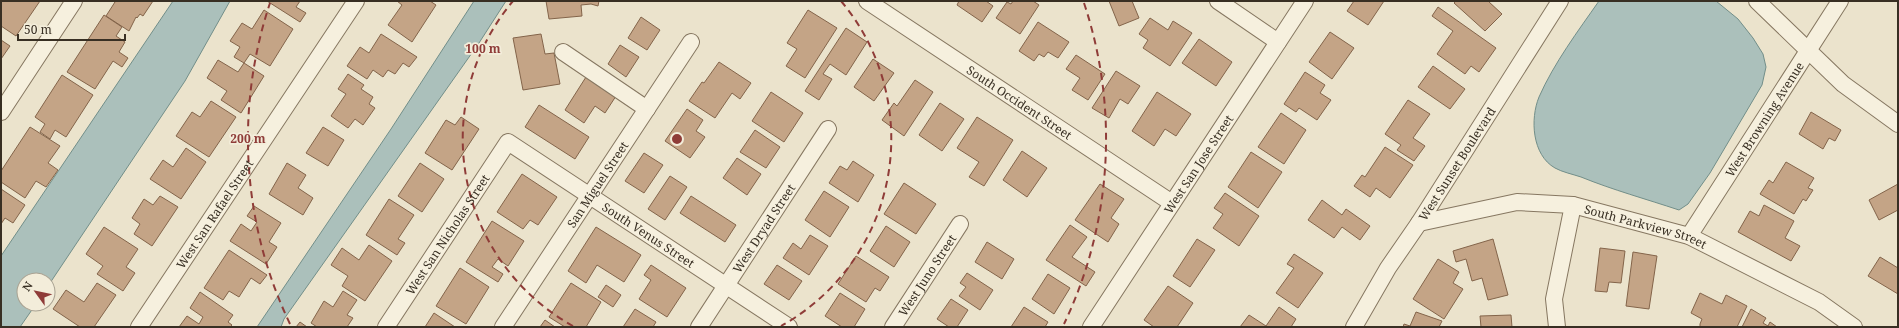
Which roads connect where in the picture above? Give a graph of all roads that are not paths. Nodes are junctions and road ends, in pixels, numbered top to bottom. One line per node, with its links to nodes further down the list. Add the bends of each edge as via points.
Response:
1 (74, 1): 14 (street)
2 (356, 1): 25 (street, West San Rafael Street)
3 (867, 1): 19 (street, South Occident Street)
4 (1218, 1): 10 (street)
5 (1305, 1): 10 (street, West San Jose Street)
6 (1560, 1): 21 (street, West Sunset Boulevard)
7 (1757, 1): 11 (street)
8 (1840, 1): 11 (street, West Browning Avenue)
9 (691, 42): 13 (street, San Miguel Street)
10 (1278, 42): 19 (street, West San Jose Street)
11 (1808, 50): 15 (street, via 1843,84); 23 (street, West Browning Avenue)
12 (563, 52): 13 (street)
13 (647, 109): 18 (street, San Miguel Street)
14 (1, 112)
15 (1898, 124)
16 (828, 129): 24 (street, West Dryad Street)
17 (508, 142): 18 (street, South Venus Street); 26 (street, West San Nicholas Street)
18 (590, 195): 24 (street, South Venus Street); 27 (street, San Miguel Street)
19 (1172, 203): 31 (street, West San Jose Street)
20 (1573, 205): 21 (street, South Parkview Street, via 1517,202); 23 (street, South Parkview Street); 33 (street, via 1554,299)
21 (1419, 223): 32 (street, West Sunset Boulevard, via 1388,268)
22 (960, 224): 30 (street, West Juno Street)
23 (1689, 236): 34 (street, South Parkview Street, via 1819,302)
24 (726, 286): 28 (street, West Dryad Street); 29 (street, South Venus Street)
25 (139, 327)
26 (386, 327)
27 (503, 327)
28 (699, 327)
29 (789, 327)
30 (893, 327)
31 (1091, 327)
32 (1354, 327)
33 (1557, 327)
34 (1854, 327)

